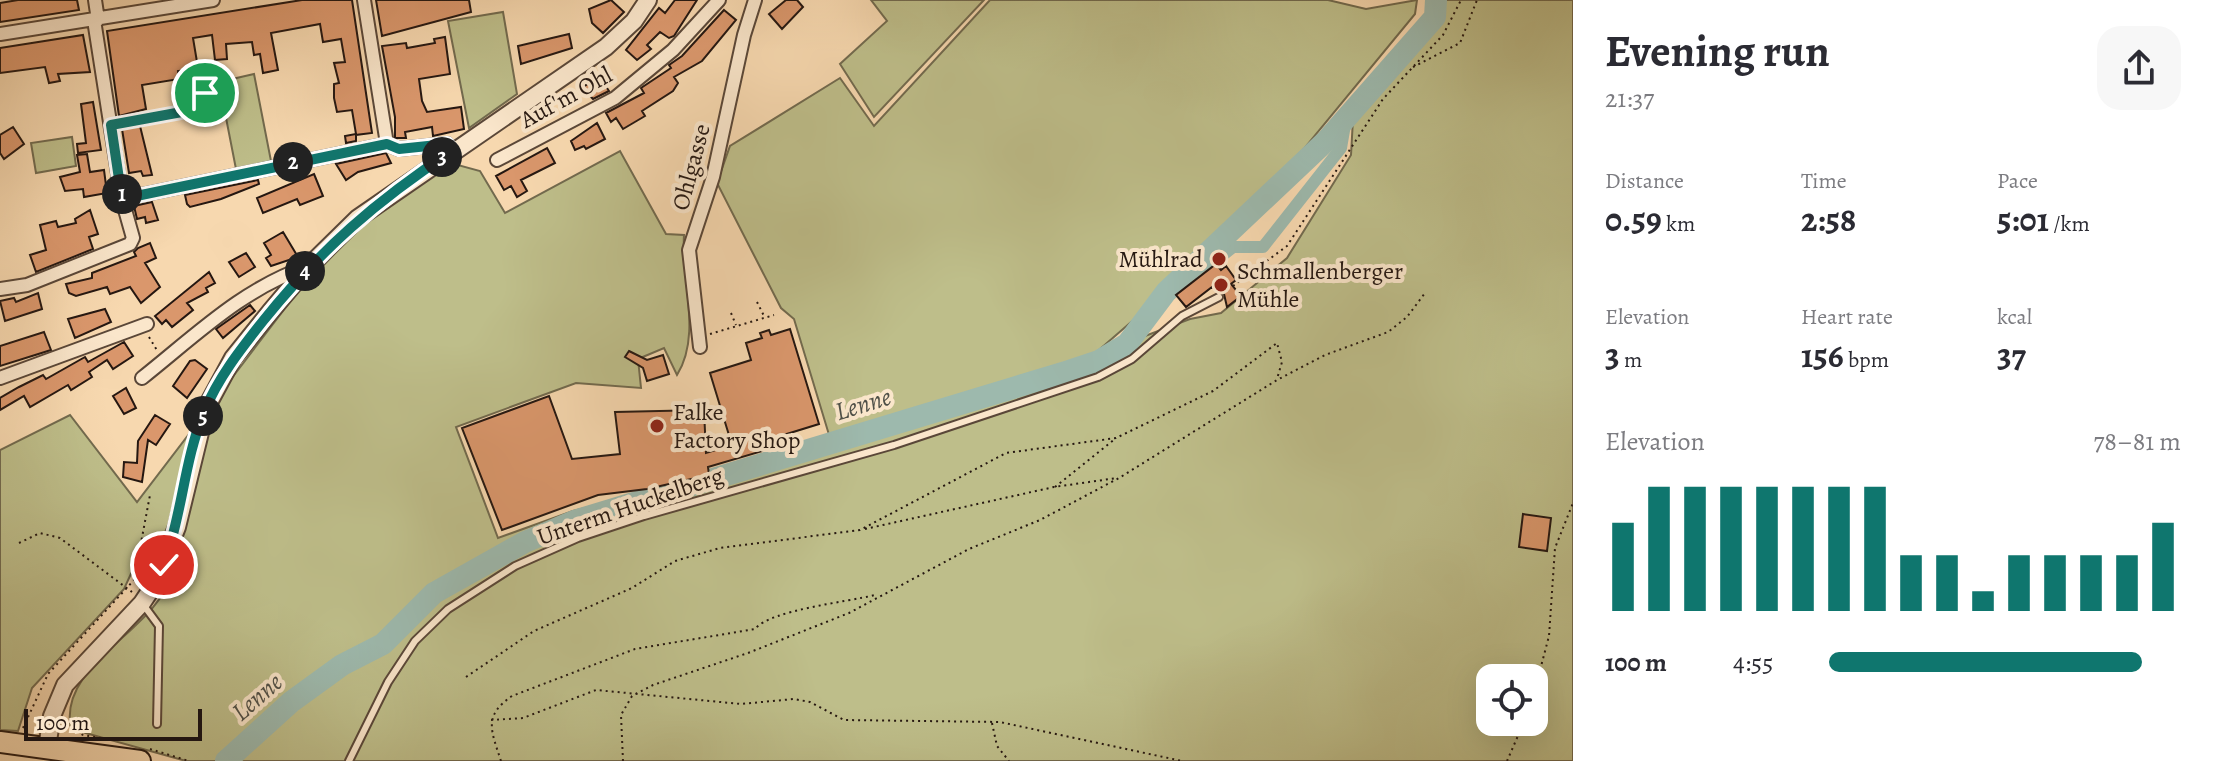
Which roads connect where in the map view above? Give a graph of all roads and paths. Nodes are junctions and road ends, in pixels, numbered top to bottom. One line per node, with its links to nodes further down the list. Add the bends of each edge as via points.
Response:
1 (95, 0): 9 (street)
2 (213, 0): 9 (street)
3 (364, 0): 14 (street)
4 (648, 0): 15 (street, via 606,47)
5 (719, 0): 16 (street, Auf'm Ohl, via 673,50 615,98)
6 (755, 0): 29 (street, Ohlgasse, via 713,177 689,250)
7 (1461, 0): 11 (path, via 1443,35)
8 (1477, 0): 11 (path, via 1460,43)
9 (96, 20): 10 (street); 13 (street)
10 (0, 34)
11 (1409, 69): 19 (path, via 1369,119 1287,246)
12 (203, 79): 13 (lane, via 204,104 198,109)
13 (111, 125): 17 (street)
14 (387, 144): 15 (street, via 399,149 447,144); 17 (street)
15 (452, 151): 18 (street, via 358,218)
16 (497, 160)
17 (122, 199): 20 (street, via 133,233 130,244 27,285)
18 (309, 266): 30 (street, via 242,298); 43 (street, via 233,358 206,408 171,547)
19 (1233, 286)
20 (0, 289)
21 (1425, 293): 33 (path, via 1388,332)
22 (1219, 297): 58 (lane, Unterm Huckelberg, via 1182,316 1132,359 1098,377 894,445 644,516 515,566 448,609 415,641)
23 (757, 302): 26 (path)
24 (731, 313): 28 (path)
25 (774, 315): 26 (path)
26 (764, 318): 28 (path)
27 (147, 324): 30 (path, via 150,340); 31 (street)
28 (737, 327): 29 (path)
29 (700, 342)
30 (164, 360): 32 (street)
31 (0, 378)
32 (142, 378)
33 (1277, 380): 34 (path, via 1282,362 1277,343 1213,391); 35 (path)
34 (1116, 438): 36 (path); 39 (path, via 1006,453)
35 (1119, 478): 36 (path); 42 (path)
36 (1054, 487): 39 (path)
37 (150, 495): 41 (path)
38 (1573, 503): 44 (path, via 1555,548)
39 (860, 530): 45 (path, via 720,548 675,561 632,588 534,631)
40 (19, 543): 41 (path, via 32,535 52,534)
41 (129, 588): 51 (path, via 48,674)
42 (880, 594): 46 (path, via 849,613); 47 (path, via 780,612 762,619 755,629 635,649 512,696 496,707)
43 (142, 603): 49 (lane, via 159,626); 55 (street, via 65,685 52,716)
44 (1543, 664)
45 (466, 677)
46 (632, 696): 47 (path, via 596,690 523,718); 48 (path, via 741,704 794,699 861,722); 60 (path, via 621,715)
47 (491, 720): 59 (path)
48 (992, 722): 61 (path, via 992,733); 62 (path)
49 (157, 724)
50 (69, 726): 54 (path, via 83,735)
51 (23, 730)
52 (1518, 736): 63 (path)
53 (0, 742): 55 (main road)
54 (123, 742)
55 (47, 754): 56 (main road)
56 (141, 757): 57 (path)
57 (189, 761)
58 (349, 761)
59 (501, 761)
60 (623, 761)
61 (1009, 761)
62 (1182, 761)
63 (1507, 761)

